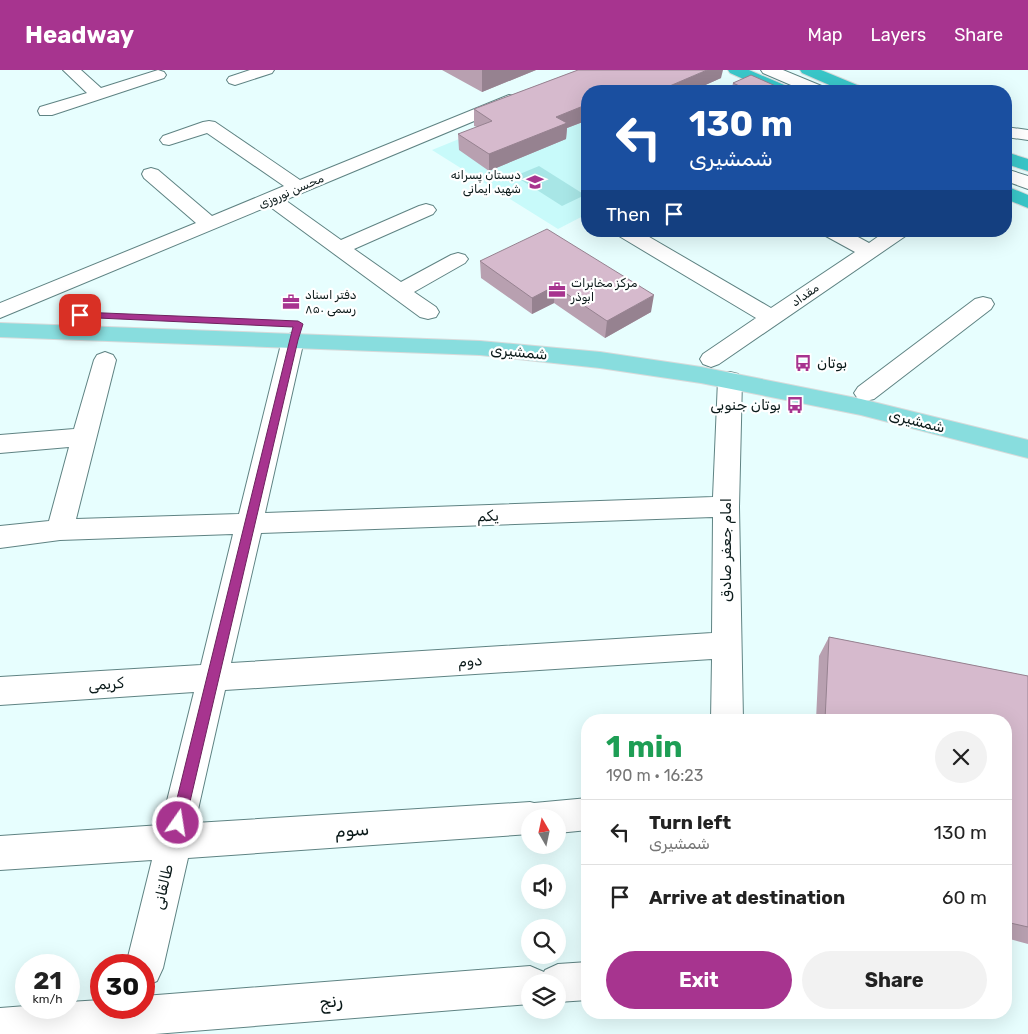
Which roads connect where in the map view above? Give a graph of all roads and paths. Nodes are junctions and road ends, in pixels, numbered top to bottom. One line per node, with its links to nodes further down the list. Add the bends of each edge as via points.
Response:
1 (71, 70): 12 (street)
2 (266, 70): 8 (street)
3 (736, 70): 10 (highway)
4 (769, 70): 9 (street)
5 (779, 70): 9 (street)
6 (808, 70): 9 (highway)
7 (158, 75): 12 (street)
8 (235, 80)
9 (823, 82)
10 (770, 85)
11 (527, 93): 24 (street, محسن نوروزی)
12 (98, 94): 13 (street)
13 (46, 110)
14 (1012, 133): 15 (street)
15 (1028, 135)
16 (169, 140): 24 (street, via 209,126)
17 (1012, 159): 18 (highway)
18 (1028, 166)
19 (1012, 172): 22 (street)
20 (151, 174): 29 (street)
21 (1012, 176): 23 (street)
22 (1028, 179)
23 (1028, 183)
24 (298, 188): 26 (street, محسن نوروزی)
25 (1012, 195): 27 (highway)
26 (271, 199): 29 (street, محسن نوروزی); 33 (street)
27 (1028, 202)
28 (426, 210): 33 (street)
29 (210, 225): 38 (street, محسن نوروزی)
30 (634, 237): 40 (street)
31 (842, 237): 34 (street)
32 (891, 237): 34 (street, مقداد)
33 (339, 248): 36 (street)
34 (869, 251): 40 (street, مقداد)
35 (458, 259): 36 (street)
36 (399, 292): 39 (street)
37 (982, 304): 46 (street)
38 (0, 311): 42 (main road, شمشیری)
39 (428, 312)
40 (772, 318): 44 (street, مقداد)
41 (0, 330): 42 (main road, شمشیری)
42 (296, 332): 44 (main road, شمشیری); 52 (street, طالقانی)
43 (105, 360): 48 (street)
44 (706, 367): 45 (main road, شمشیری)
45 (732, 373): 46 (main road, شمشیری); 51 (street, امام جعفر صادق)
46 (863, 400): 47 (main road, شمشیری); 50 (main road, شمشیری)
47 (1028, 429)
48 (85, 438): 49 (street); 53 (street)
49 (0, 444)
50 (1028, 449)
51 (726, 507): 52 (street, یکم); 55 (street, امام جعفر صادق)
52 (249, 524): 53 (street, یکم); 56 (street, طالقانی)
53 (60, 530): 54 (street, یکم)
54 (0, 537)
55 (726, 645): 56 (street, دوم); 58 (street, امام جعفر صادق)
56 (213, 677): 57 (street, کریمی); 62 (street, طالقانی)
57 (0, 691)
58 (727, 714)
59 (581, 815): 60 (street)
60 (566, 816)
61 (521, 819): 62 (street, سوم)
62 (174, 842): 63 (street, سوم); 64 (street, طالقانی)
63 (0, 853)
64 (147, 954)
65 (581, 981): 66 (street)
66 (566, 982)
67 (521, 986): 68 (street, رنج)
68 (155, 1017)
69 (131, 1019): 70 (street, رنج)
70 (0, 1027)

